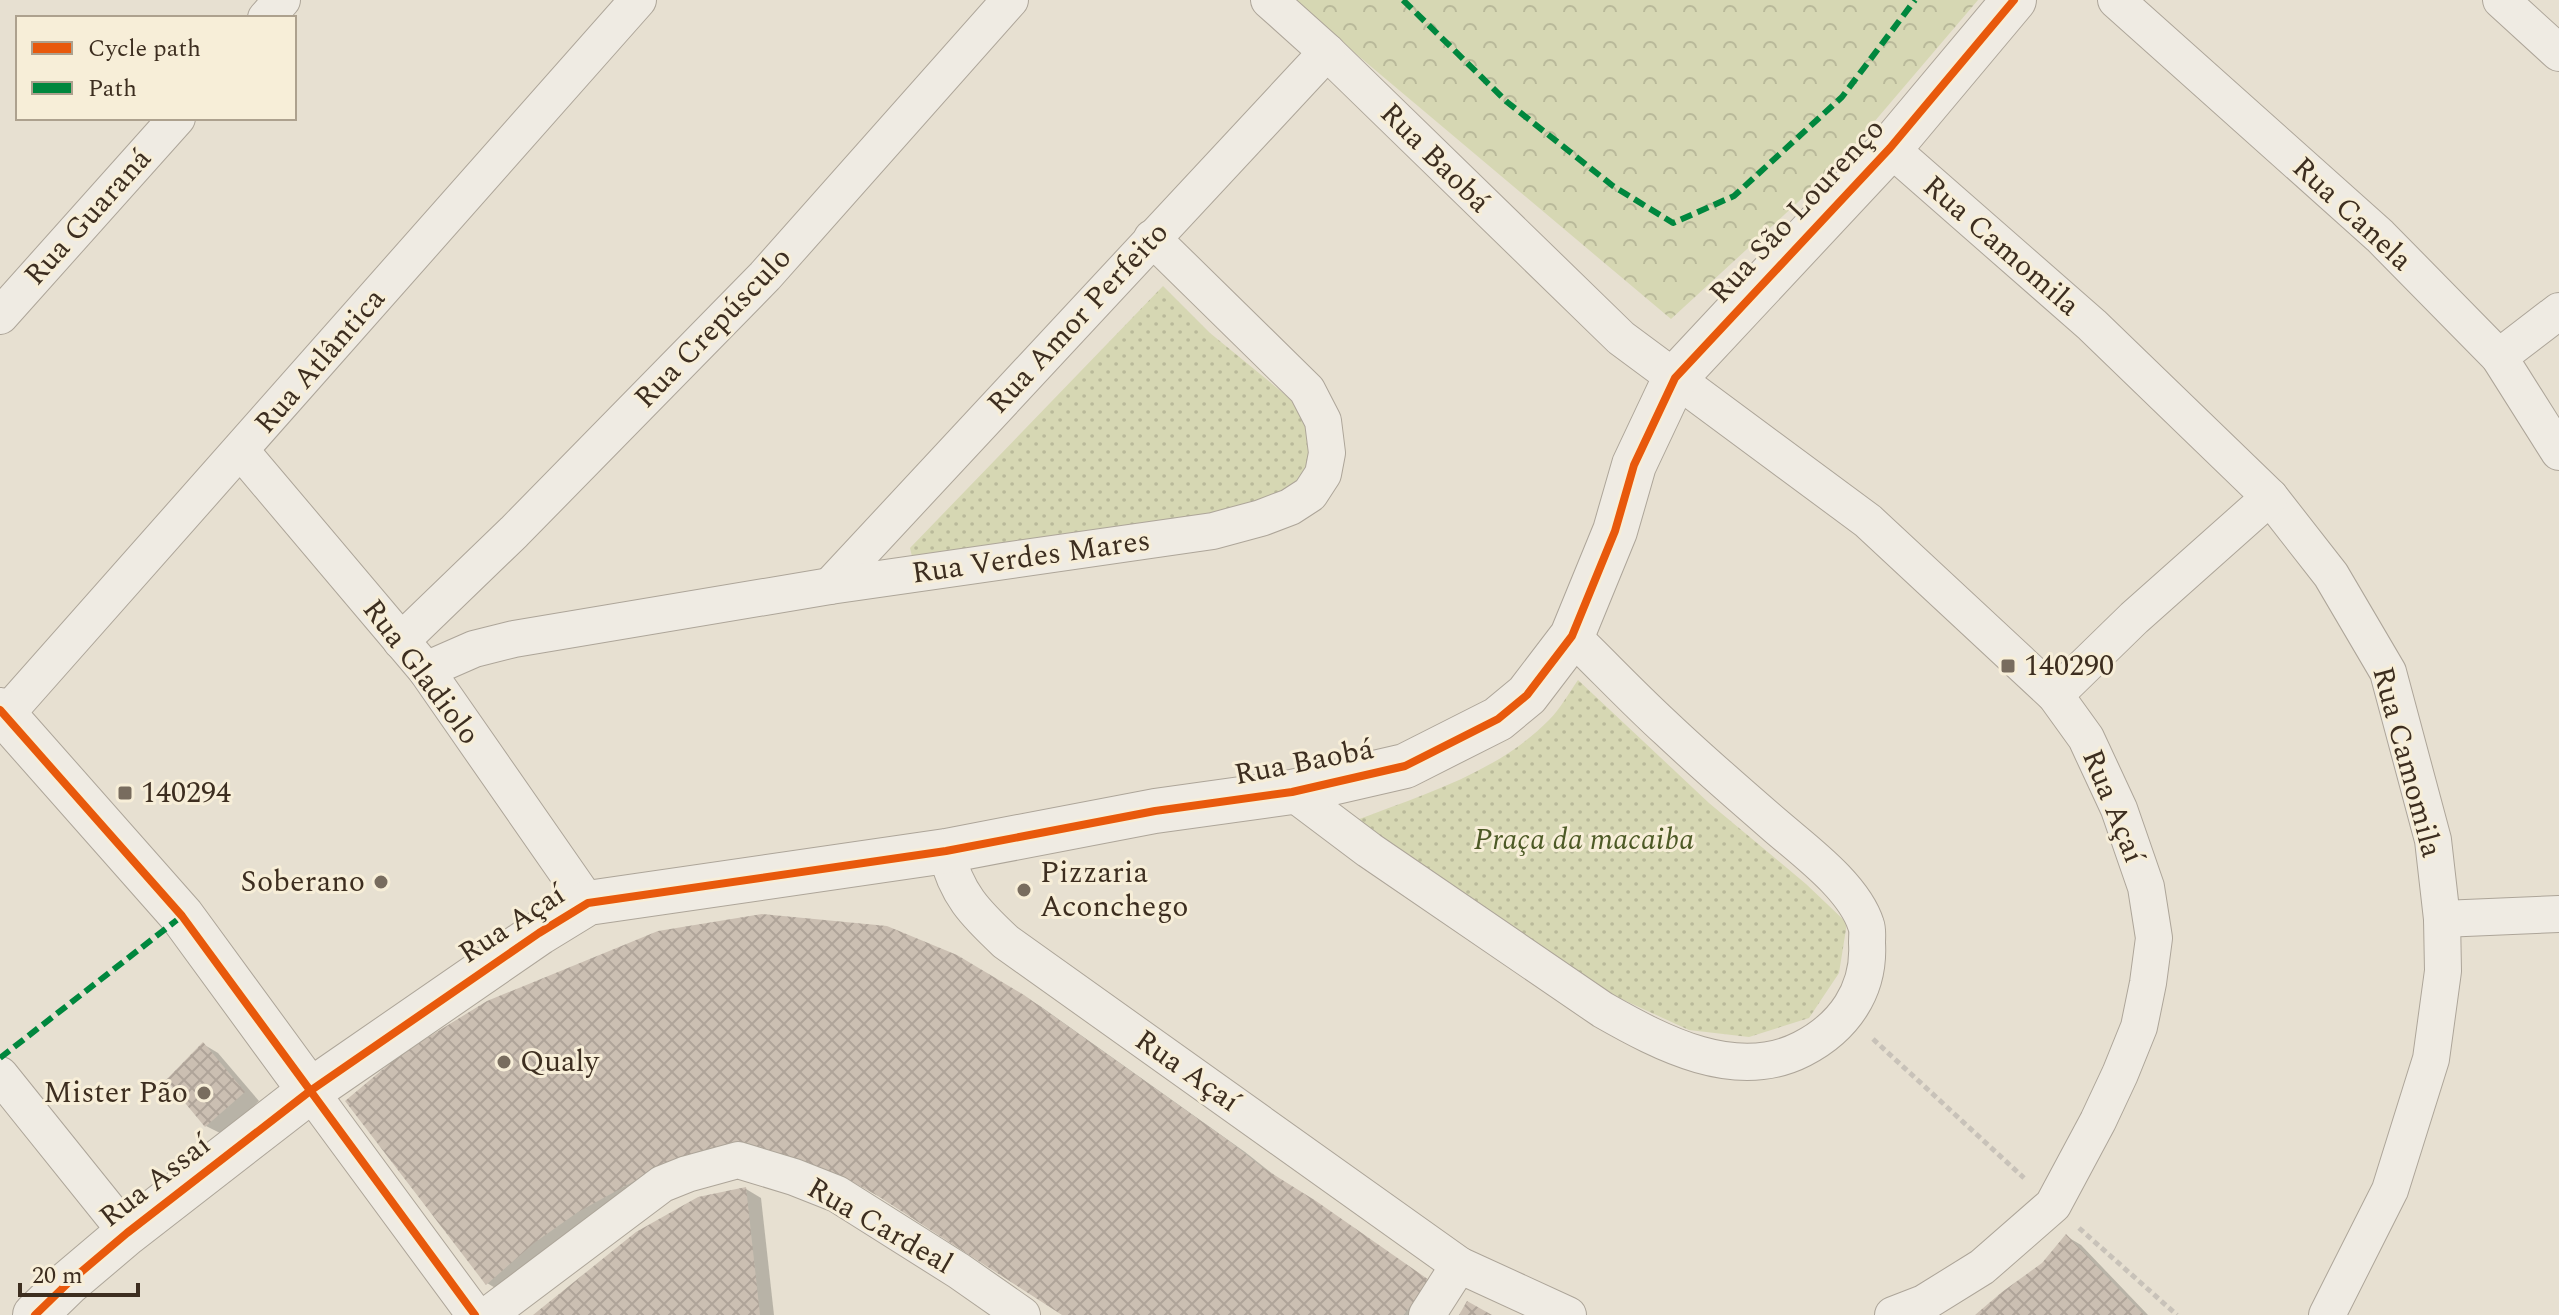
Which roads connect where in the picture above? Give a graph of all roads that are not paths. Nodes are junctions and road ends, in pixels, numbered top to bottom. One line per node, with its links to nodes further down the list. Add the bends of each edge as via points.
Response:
1 (282, 0): 8 (street)
2 (638, 0): 18 (street, Rua Atlântica)
3 (1010, 0): 24 (street, Rua Crepúsculo, via 765,276)
4 (1269, 0): 9 (street, Rua Baobá)
5 (2014, 0): 12 (street, Rua São Lourenço)
6 (2116, 0): 16 (street, Rua Canela, via 2380,236)
7 (2501, 0): 10 (street)
8 (268, 16)
9 (1327, 52): 13 (street, Rua Amor Perfeito); 17 (street, Rua Baobá, via 1611,329)
10 (2559, 53)
11 (175, 120): 15 (street, Rua Guaraná)
12 (1890, 148): 17 (street, Rua São Lourenço); 21 (street, Rua Camomila, via 2092,325)
13 (1152, 238): 22 (street, Rua Amor Perfeito); 22 (street, Rua Verdes Mares, via 1307,390 1323,421 1327,453 1323,474 1310,494 1290,507 1213,531)
14 (2559, 311): 16 (street)
15 (0, 316)
16 (2499, 357): 19 (street, Rua Canela)
17 (1675, 378): 20 (street, Rua São Lourenço); 26 (street, Rua Açaí, via 1868,521)
18 (241, 451): 24 (street, Rua Gladiolo); 27 (street, Rua Atlântica)
19 (2559, 452)
20 (1634, 465): 23 (street, Rua Baobá, via 1615,531)
21 (2270, 497): 26 (street); 33 (street, Rua Camomila, via 2331,575 2388,672 2433,840)
22 (830, 586): 25 (street, Rua Verdes Mares, via 514,639)
23 (1572, 636): 28 (street, Rua Baobá, via 1527,695 1498,719 1405,766); 28 (street, Rua Baobá, via 1852,898 1866,926 1868,960 1847,1015 1821,1040 1783,1059 1743,1062 1694,1054 1641,1032 1369,850)
24 (401, 641): 25 (street, Rua Gladiolo)
25 (426, 670): 31 (street, Rua Gladiolo)
26 (2055, 695): 44 (street, Rua Açaí, via 2086,738 2119,809 2146,887 2154,938 2139,1027 2053,1205 1982,1267 1924,1303)
27 (2, 715): 35 (street, via 182,916)
28 (1292, 792): 29 (street, Rua Baobá, via 1155,811)
29 (946, 851): 30 (street, Rua Baobá); 37 (street, Rua Açaí, via 958,889 1006,942)
30 (820, 871): 31 (street, Rua Açaí)
31 (588, 903): 35 (street, Rua Açaí)
32 (2559, 914): 33 (street)
33 (2442, 919): 45 (street, Rua Camomila, via 2443,971 2431,1059 2390,1190)
34 (0, 1075): 36 (street)
35 (310, 1091): 36 (street, Rua Assaí); 39 (street)
36 (127, 1233): 38 (street, Rua Assaí)
37 (1459, 1265): 42 (street); 43 (street, Rua Açaí)
38 (35, 1315)
39 (475, 1315)
40 (488, 1315): 41 (street, Rua Cardeal, via 662,1184 738,1160 837,1194)
41 (1022, 1315)
42 (1427, 1315)
43 (1568, 1315)
44 (1893, 1315)
45 (2327, 1315)

